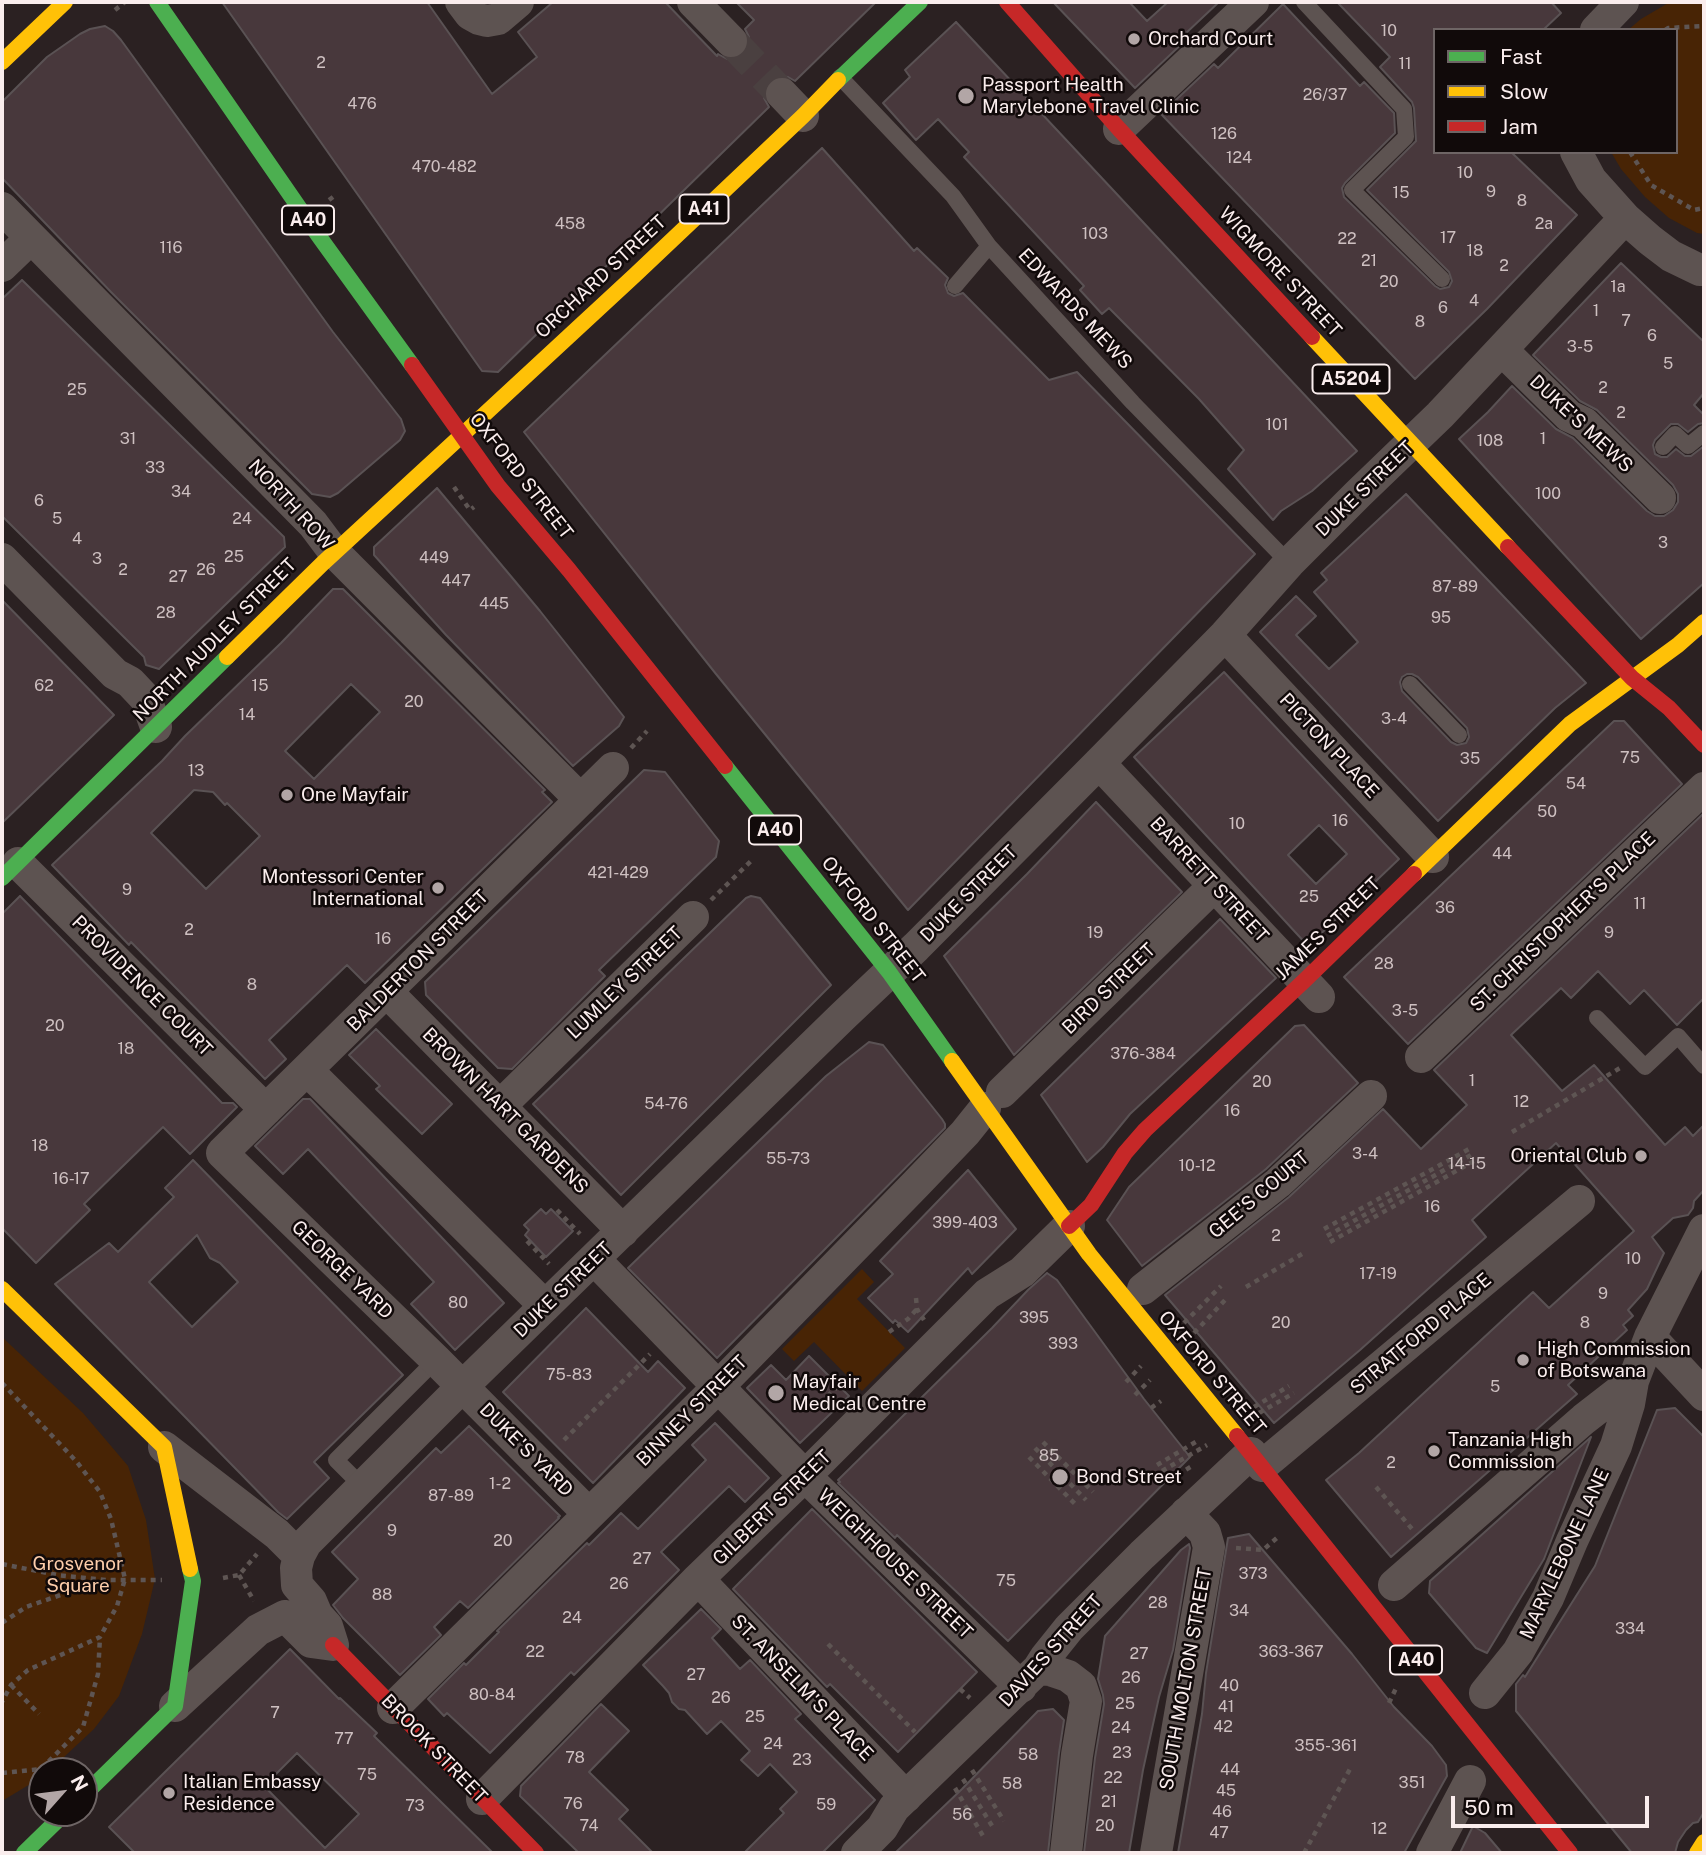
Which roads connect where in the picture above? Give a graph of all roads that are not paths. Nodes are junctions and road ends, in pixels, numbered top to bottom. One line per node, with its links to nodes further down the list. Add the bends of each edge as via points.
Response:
1 (65, 2): 11 (main road)
2 (157, 2): 25 (main road, OXFORD STREET / A40)
3 (461, 2): 4 (street, via 470,14 487,22)
4 (518, 2)
5 (693, 2): 10 (street)
6 (920, 2): 12 (main road, ORCHARD STREET / A41)
7 (1007, 2): 13 (main road, WIGMORE STREET / A5204)
8 (1253, 2): 13 (street)
9 (1304, 2): 21 (lane, via 1404,108 1406,137 1352,190)
10 (731, 41)
11 (2, 62)
12 (840, 77): 18 (lane, EDWARDS MEWS, via 953,196); 25 (main road, ORCHARD STREET / A41, via 792,105 635,275)
13 (1119, 129): 26 (main road, WIGMORE STREET / A5204)
14 (1577, 154): 16 (street, via 1591,180)
15 (2, 208): 17 (street, NORTH ROW)
16 (1625, 218): 20 (street, via 1671,256); 23 (street, DUKE STREET)
17 (31, 238): 19 (street); 29 (street, NORTH ROW, via 303,514)
18 (989, 246): 22 (lane); 31 (lane, EDWARDS MEWS, via 1133,403)
19 (2, 266)
20 (1704, 270)
21 (1442, 279)
22 (956, 286)
23 (1502, 350): 26 (street, DUKE STREET); 28 (street, DUKE'S MEWS, via 1569,416 1641,468)
24 (1704, 433): 27 (lane, via 1688,446 1675,434)
25 (461, 436): 29 (main road, NORTH AUDLEY STREET); 49 (main road, OXFORD STREET / A40)
26 (1411, 444): 31 (street, DUKE STREET); 34 (main road, WIGMORE STREET / A5204)
27 (1663, 447)
28 (1660, 498)
29 (334, 552): 36 (main road, NORTH AUDLEY STREET); 44 (street, NORTH ROW)
30 (2, 559): 36 (street, via 115,674 146,699)
31 (1289, 562): 33 (street, DUKE STREET)
32 (1704, 622): 34 (main road, JAMES STREET)
33 (1224, 635): 39 (street, DUKE STREET); 45 (street, PICTON PLACE)
34 (1632, 678): 38 (main road, WIGMORE STREET / A5204, via 1669,708); 42 (main road, JAMES STREET, via 1570,724)
35 (1410, 684): 37 (lane)
36 (156, 727): 46 (main road, NORTH AUDLEY STREET)
37 (1459, 735)
38 (1704, 746)
39 (1099, 763): 47 (street, BARRETT STREET); 49 (street, DUKE STREET)
40 (613, 768): 44 (street, BALDERTON STREET)
41 (1494, 770): 42 (lane)
42 (1507, 784): 45 (main road, JAMES STREET)
43 (1704, 788): 53 (street, ST. CHRISTOPHER'S PLACE)
44 (581, 800): 51 (street, BALDERTON STREET)
45 (1433, 857): 50 (main road, JAMES STREET)
46 (10, 871): 59 (street, PROVIDENCE COURT)
47 (1209, 891): 50 (street, BARRETT STREET); 57 (street, BIRD STREET)
48 (693, 917): 58 (street, LUMLEY STREET)
49 (889, 972): 57 (main road, OXFORD STREET / A40); 64 (street, DUKE STREET)
50 (1311, 989): 62 (main road, JAMES STREET, via 1145,1130 1091,1205)
51 (386, 991): 55 (street, BALDERTON STREET); 58 (street, BROWN HART GARDENS)
52 (1597, 1018): 54 (lane, via 1645,1066 1678,1036)
53 (1421, 1057)
54 (1704, 1066)
55 (307, 1070): 59 (street, BALDERTON STREET); 68 (street)
56 (1371, 1096): 67 (street, GEE'S COURT, via 1278,1184)
57 (994, 1100): 62 (main road, OXFORD STREET / A40); 73 (street, BINNEY STREET)
58 (500, 1106): 64 (street, BROWN HART GARDENS)
59 (266, 1110): 60 (street, BALDERTON STREET)
60 (222, 1153): 70 (street, GEORGE YARD)
61 (1579, 1200): 78 (street, STRATFORD PLACE)
62 (1069, 1226): 78 (main road, OXFORD STREET / A40); 79 (street, GILBERT STREET, via 1021,1272 987,1294)
63 (1704, 1230): 69 (street, MARYLEBONE LANE)
64 (623, 1231): 65 (street, DUKE STREET)
65 (594, 1259): 68 (street, DUKE STREET); 73 (street, WEIGHHOUSE STREET)
66 (2, 1289): 77 (main road)
67 (1143, 1289)
68 (545, 1306): 72 (street, DUKE STREET)
69 (1650, 1338): 71 (street, MARYLEBONE LANE); 74 (street)
70 (436, 1360): 72 (street, GEORGE YARD); 80 (lane, via 336,1460)
71 (1633, 1381): 75 (street); 76 (street, MARYLEBONE LANE)
72 (462, 1387): 80 (street, DUKE STREET); 82 (street, DUKE'S YARD)
73 (718, 1387): 79 (street, WEIGHHOUSE STREET); 82 (street, BINNEY STREET)
74 (1704, 1395)
75 (1584, 1419): 76 (street, MARYLEBONE LANE); 85 (street)
76 (1616, 1446): 89 (street, MARYLEBONE LANE, via 1548,1598 1518,1652)
77 (164, 1447): 83 (street, via 277,1534); 90 (main road, via 193,1581)
78 (1257, 1459): 81 (street, DAVIES STREET); 104 (main road, OXFORD STREET / A40)
79 (804, 1476): 84 (street, GILBERT STREET); 88 (street, WEIGHHOUSE STREET)
80 (362, 1486): 83 (street, DUKE STREET, via 306,1544)
81 (1186, 1513): 88 (street, DAVIES STREET, via 1069,1628); 102 (street, SOUTH MOLTON STREET, via 1205,1534 1209,1548)
82 (590, 1514): 91 (street, BINNEY STREET)
83 (298, 1570): 86 (street, via 289,1596); 87 (street, BROOK STREET)
84 (698, 1579): 94 (street, ST. ANSELM'S PLACE); 95 (street, GILBERT STREET)
85 (1394, 1585)
86 (271, 1611): 87 (street, BROOK STREET, via 311,1642); 90 (street, via 258,1630)
87 (333, 1645): 91 (main road, BROOK STREET)
88 (1030, 1678): 94 (street, DAVIES STREET); 101 (street, via 1050,1670 1068,1676 1081,1686 1086,1701)
89 (1485, 1693)
90 (175, 1706): 92 (main road)
91 (393, 1708): 95 (main road, BROOK STREET)
92 (98, 1781)
93 (1470, 1781): 103 (street)
94 (906, 1797): 100 (street, DAVIES STREET)
95 (482, 1799): 99 (main road, BROOK STREET)
96 (50, 1827): 98 (main road)
97 (1704, 1842): 105 (main road)
98 (21, 1853)
99 (536, 1853)
100 (857, 1853)
101 (1066, 1853)
102 (1156, 1853)
103 (1432, 1853)
104 (1570, 1853)
105 (1698, 1853)

